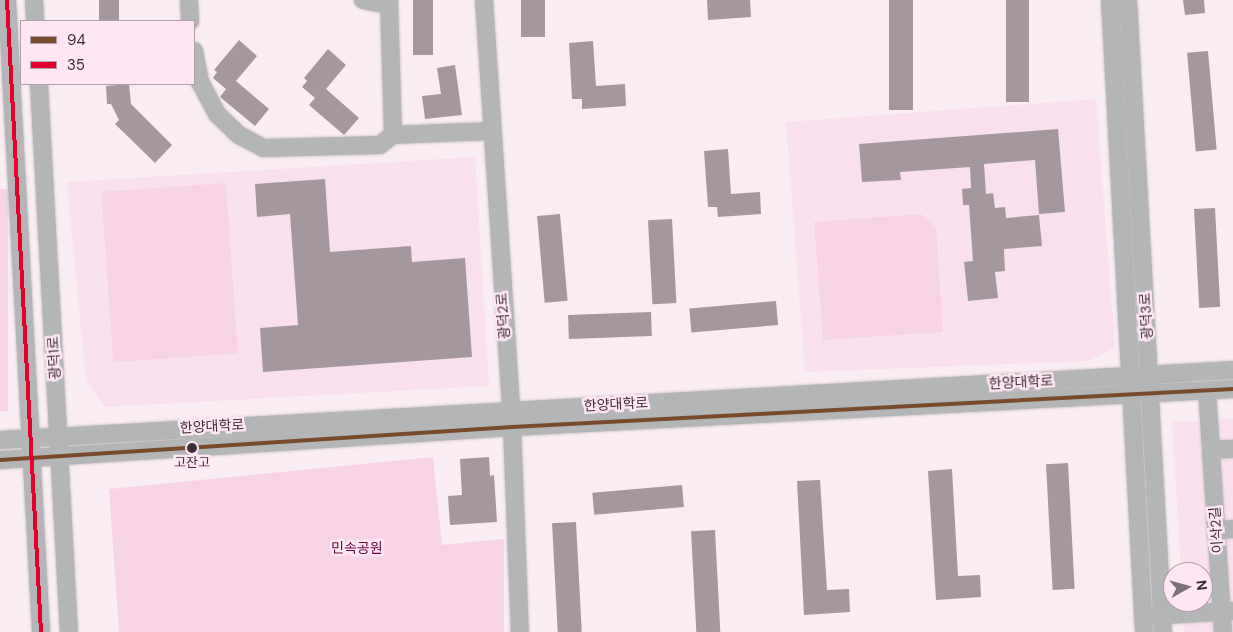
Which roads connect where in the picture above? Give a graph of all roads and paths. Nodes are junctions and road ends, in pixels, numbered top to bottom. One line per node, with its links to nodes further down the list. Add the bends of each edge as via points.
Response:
1 (6, 0): 24 (street, 광덕1로)
2 (34, 0): 9 (street)
3 (189, 0): 10 (street)
4 (364, 0): 8 (street)
5 (484, 0): 13 (street, 광덕2로)
6 (1110, 0): 17 (street, 광덕3로)
7 (1128, 0): 16 (street, 광덕3로)
8 (389, 2): 14 (street)
9 (35, 20)
10 (190, 20)
11 (195, 56): 14 (street, via 200,82 217,114 239,136 263,148 380,145)
12 (39, 85): 23 (street, 광덕1로)
13 (491, 131): 14 (street); 22 (street, 광덕2로)
14 (393, 135)
15 (1233, 370): 16 (street, 한양대학로)
16 (1149, 375): 17 (street, 한양대학로); 20 (street, 광덕3로)
17 (1130, 376): 21 (street, 광덕3로); 22 (street, 한양대학로)
18 (1233, 389): 19 (street, 한양대학로)
19 (1207, 391): 20 (street, 한양대학로); 27 (street, 이삭2길)
20 (1150, 394): 21 (street, 한양대학로); 33 (street, 광덕3로)
21 (1132, 396): 22 (street, 한양대학로); 34 (street, 광덕3로)
22 (511, 418): 23 (street, 한양대학로); 28 (street, 한양대학로); 37 (street, 광덕2로)
23 (58, 435): 24 (street, 한양대학로); 28 (street, 광덕1로)
24 (30, 437): 25 (street, 한양대학로); 29 (street, 광덕1로)
25 (0, 440)
26 (1233, 449): 27 (street)
27 (1211, 450): 31 (street, 이삭2길)
28 (60, 456): 29 (street, 한양대학로); 36 (street, 광덕1로)
29 (32, 458): 30 (street, 한양대학로); 35 (street, 광덕1로)
30 (0, 460)
31 (1225, 529): 32 (street, 이삭2길)
32 (1227, 612): 33 (street); 39 (street, 이삭2길)
33 (1162, 614): 34 (street); 38 (street, 광덕3로)
34 (1144, 625)
35 (41, 632)
36 (69, 632)
37 (520, 632)
38 (1163, 632)
39 (1222, 632)

